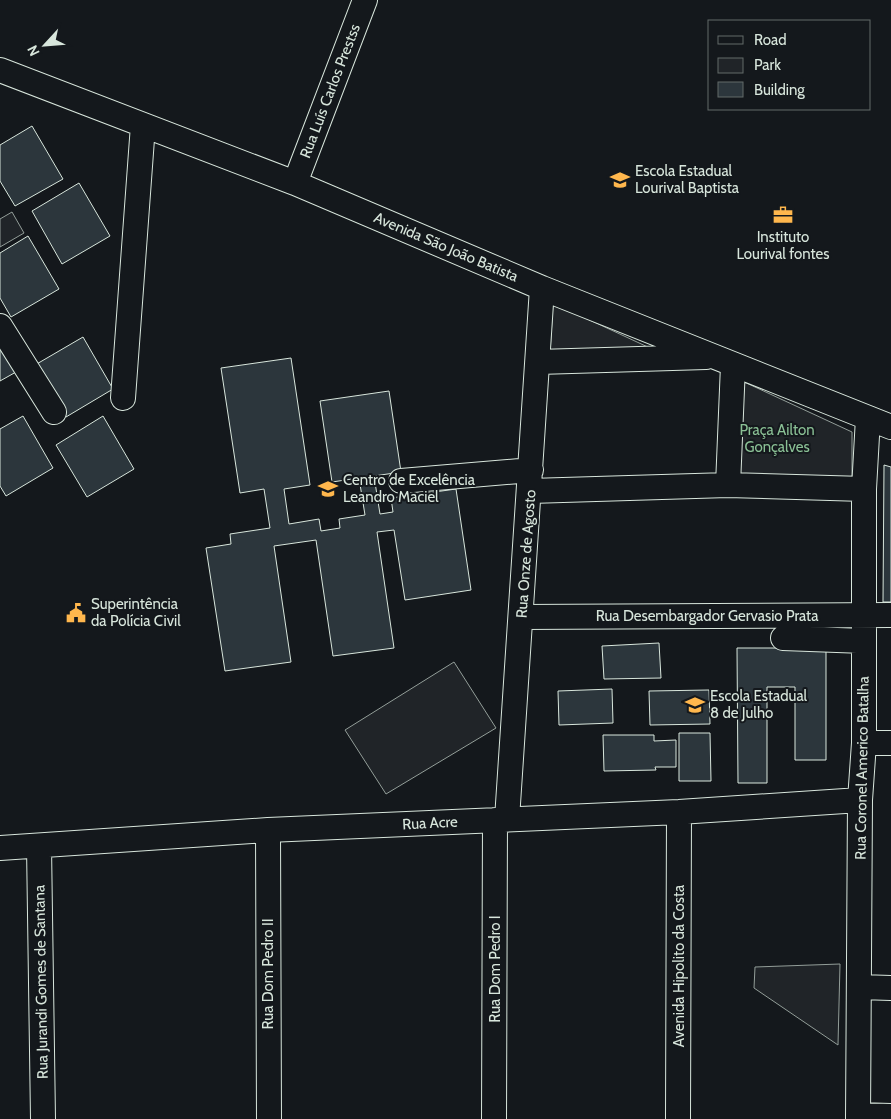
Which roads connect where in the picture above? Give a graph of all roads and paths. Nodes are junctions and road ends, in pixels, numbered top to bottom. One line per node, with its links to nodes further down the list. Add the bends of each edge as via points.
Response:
1 (365, 0): 4 (street, Rua Luís Carlos Prestss)
2 (0, 70): 3 (street, Avenida São João Batista)
3 (142, 133): 4 (street, Avenida São João Batista); 9 (street)
4 (295, 183): 5 (street, Avenida São João Batista)
5 (542, 288): 7 (street, Avenida São João Batista); 8 (street, Rua Onze de Agosto)
6 (0, 326): 10 (street)
7 (724, 361): 8 (street); 11 (street, Avenida São João Batista); 15 (street)
8 (538, 362): 13 (street, Rua Onze de Agosto)
9 (123, 398)
10 (54, 412)
11 (868, 418): 12 (street, Avenida São João Batista); 16 (street, Rua Coronel Americo Batalha)
12 (891, 427)
13 (531, 480): 14 (street); 15 (street); 19 (street, Rua Onze de Agosto)
14 (401, 481)
15 (728, 485): 16 (street)
16 (864, 489): 17 (street, Rua Coronel Americo Batalha)
17 (865, 614): 18 (street, Rua Desembargador Gervasio Prata); 19 (street, Rua Desembargador Gervasio Prata); 21 (street, Rua Coronel Americo Batalha)
18 (891, 615)
19 (522, 617): 26 (street, Rua Onze de Agosto)
20 (783, 638): 21 (street)
21 (864, 642): 22 (street, Rua Coronel Americo Batalha)
22 (864, 743): 23 (street); 24 (street, Rua Coronel Americo Batalha)
23 (891, 744)
24 (860, 800): 25 (street, Rua Acre); 30 (street, Rua Coronel Americo Batalha)
25 (680, 812): 26 (street, Rua Acre); 37 (street, Avenida Hipolito da Costa)
26 (501, 819): 27 (street, Rua Acre); 36 (street, Rua Dom Pedro I)
27 (268, 830): 28 (street, Rua Acre); 35 (street, Rua Dom Pedro II)
28 (39, 846): 29 (street, Rua Acre); 34 (street, Rua Jurandi Gomes de Santana)
29 (0, 848)
30 (860, 987): 31 (street); 33 (street, Rua Coronel Americo Batalha)
31 (891, 988)
32 (891, 1116): 33 (street)
33 (858, 1117)
34 (43, 1119)
35 (269, 1119)
36 (494, 1119)
37 (678, 1119)

